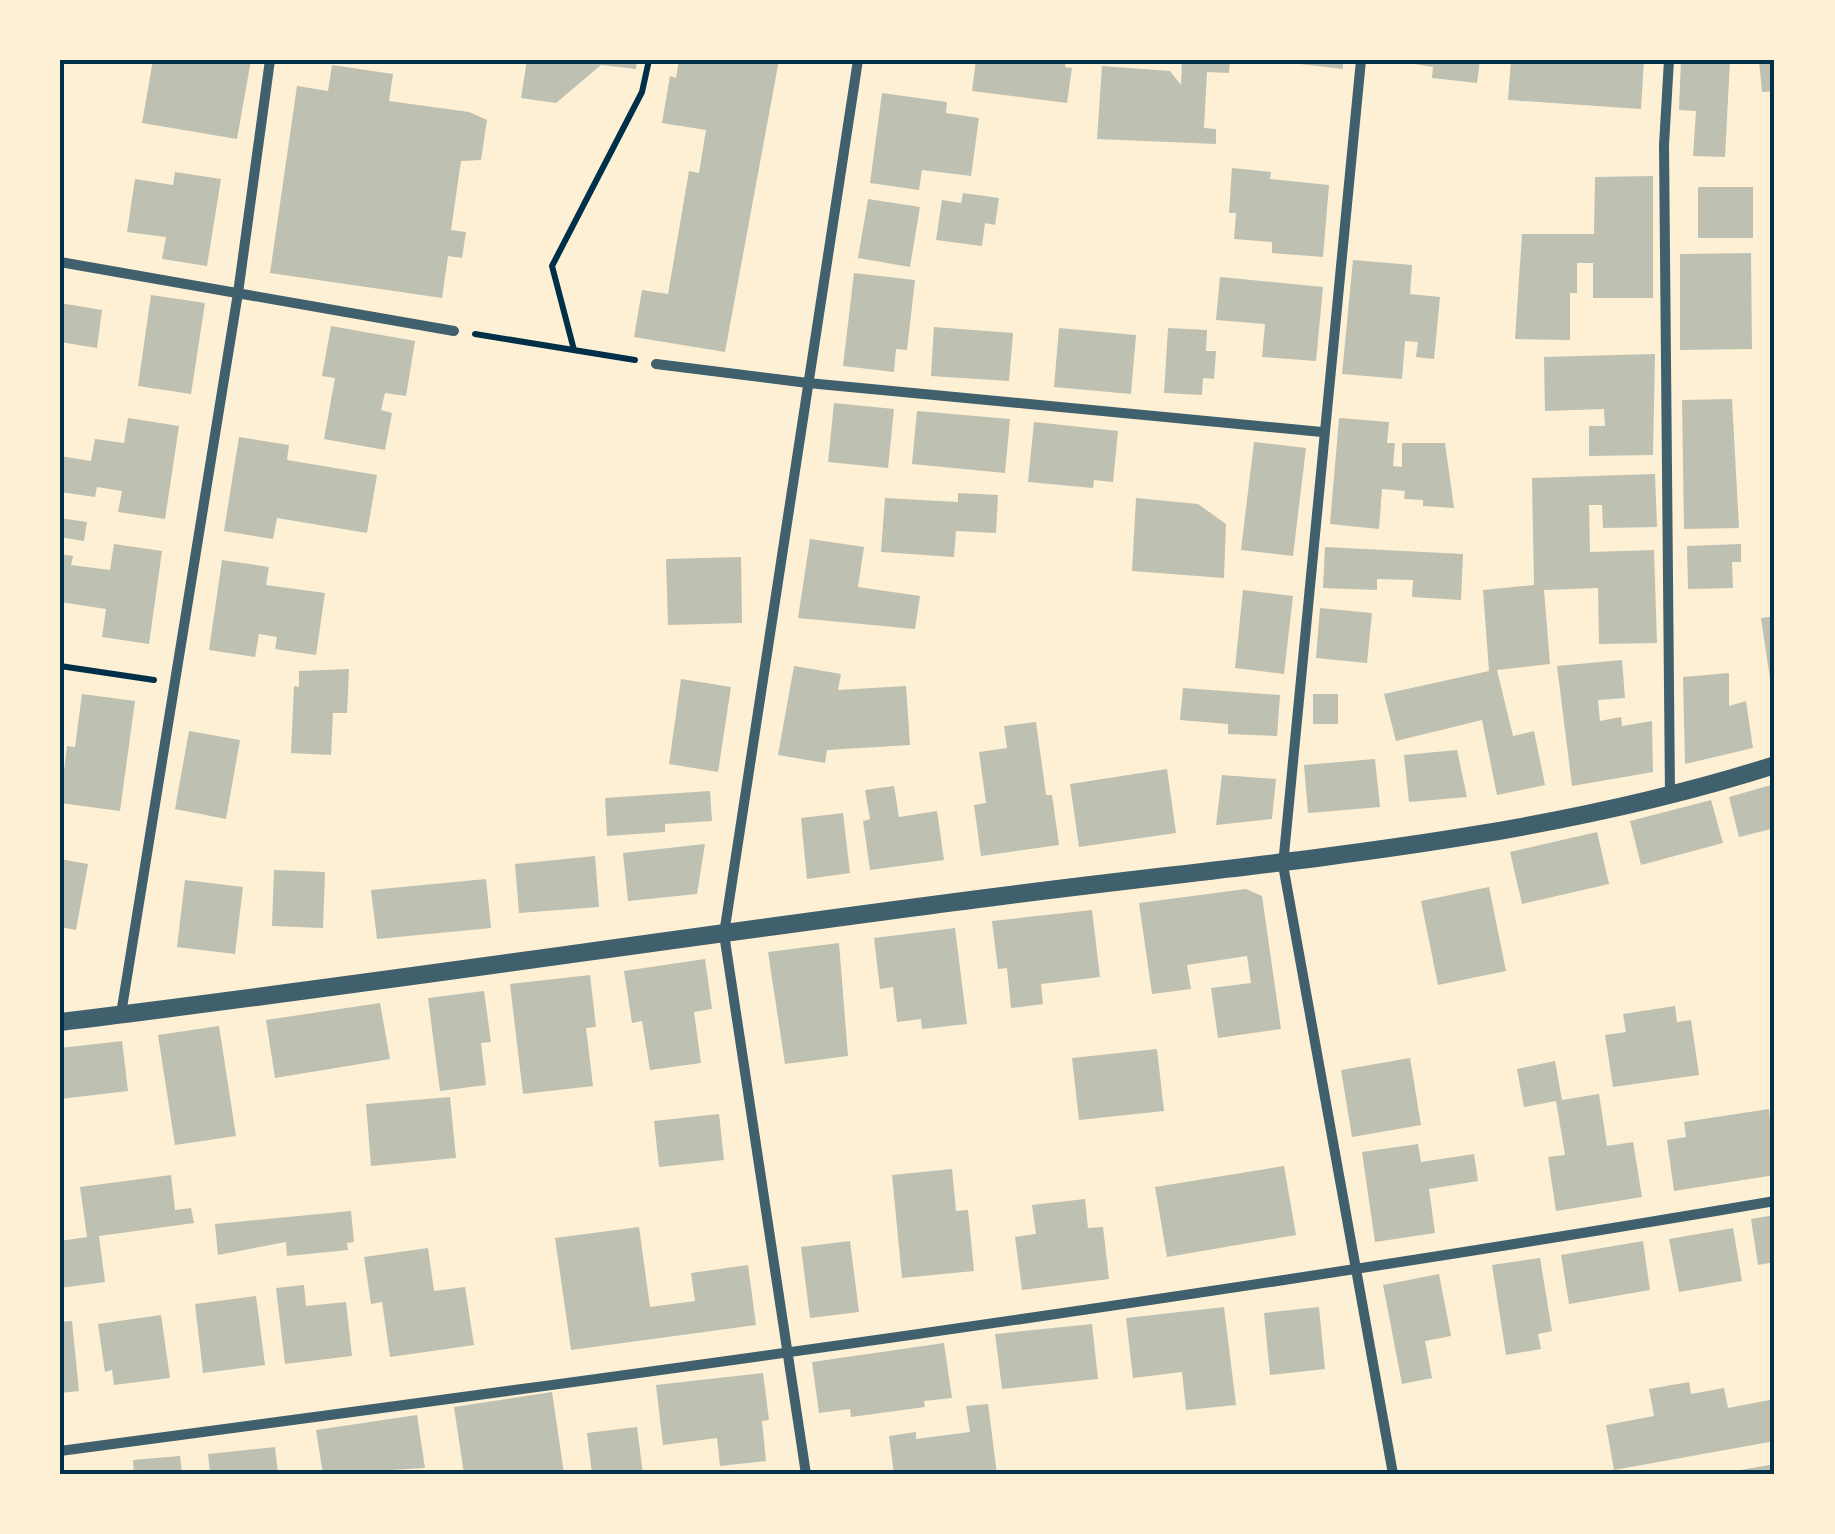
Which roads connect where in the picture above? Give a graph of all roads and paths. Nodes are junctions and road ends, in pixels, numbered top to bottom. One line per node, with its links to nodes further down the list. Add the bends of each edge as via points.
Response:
1 (270, 60): 7 (street)
2 (649, 60): 9 (path, via 642,92 552,266)
3 (858, 60): 11 (street)
4 (1361, 60): 12 (street)
5 (1670, 60): 16 (street, via 1664,145)
6 (60, 262): 7 (street)
7 (238, 293): 8 (street); 14 (street)
8 (454, 330): 9 (path)
9 (574, 350): 10 (path)
10 (656, 364): 11 (street)
11 (808, 383): 12 (street); 18 (street)
12 (1322, 432): 17 (street)
13 (60, 666): 14 (path)
14 (175, 683): 19 (street)
15 (1775, 765): 16 (street)
16 (1670, 796): 17 (street)
17 (1283, 865): 18 (street); 22 (street)
18 (724, 934): 19 (street); 23 (street)
19 (121, 1014): 20 (street)
20 (60, 1022)
21 (1775, 1202): 22 (street)
22 (1356, 1272): 23 (street); 26 (street)
23 (789, 1354): 24 (street); 25 (street)
24 (60, 1451)
25 (806, 1474)
26 (1393, 1474)

